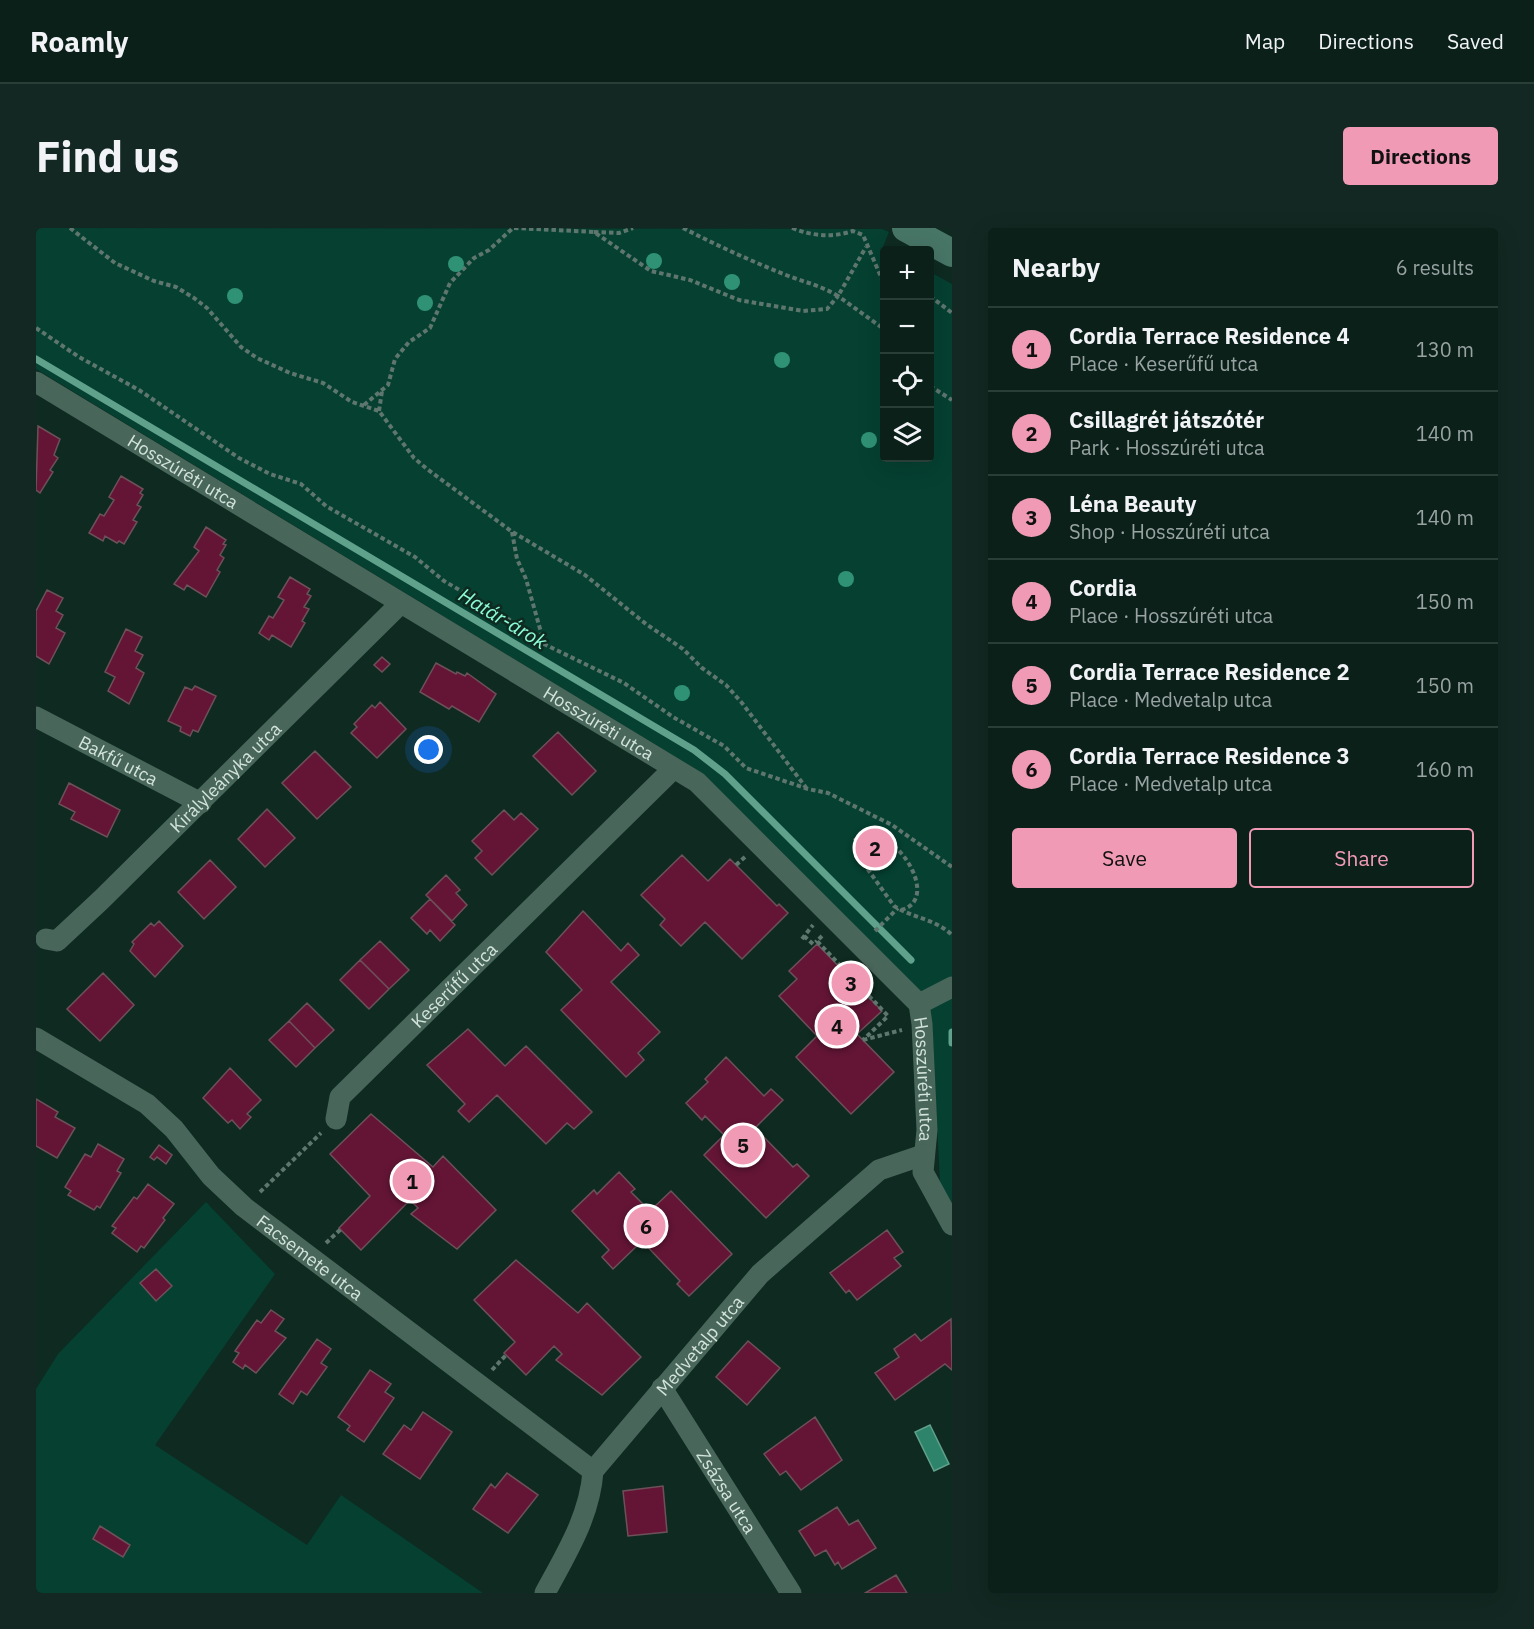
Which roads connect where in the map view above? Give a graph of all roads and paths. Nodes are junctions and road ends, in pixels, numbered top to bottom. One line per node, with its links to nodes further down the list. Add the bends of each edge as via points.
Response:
1 (70, 228): 20 (path, via 115,263 194,298 241,347 257,358 323,383 352,402)
2 (514, 228): 7 (path); 17 (path, via 474,258 450,283 430,328 395,359 388,385)
3 (633, 228): 7 (path, via 619,233)
4 (683, 228): 11 (path, via 789,276 825,287)
5 (792, 228): 8 (path, via 808,234 838,236 853,231 862,235)
6 (906, 228): 9 (street)
7 (594, 232): 11 (path, via 651,271 690,280 739,300 816,311 827,309)
8 (866, 247): 10 (path); 11 (path)
9 (952, 253)
10 (880, 274)
11 (838, 296): 14 (path)
12 (934, 299): 13 (path)
13 (952, 313)
14 (880, 325)
15 (36, 328): 24 (path, via 139,390 239,458 301,484 326,506 415,557 444,581)
16 (36, 382): 23 (street, Hosszúréti utca)
17 (383, 389): 20 (path); 21 (path)
18 (934, 389): 19 (path)
19 (952, 400)
20 (364, 405): 21 (path)
21 (379, 411): 22 (path, via 414,458)
22 (511, 531): 24 (path); 27 (path, via 585,575 726,685)
23 (400, 604): 26 (street, Hosszúréti utca); 28 (street, Királyleányka utca)
24 (544, 644): 27 (path, via 624,683 724,746 746,768)
25 (36, 717): 28 (street, Bakfű utca)
26 (673, 769): 31 (street, Hosszúréti utca, via 697,782); 41 (street, Keserűfű utca, via 340,1097)
27 (808, 789): 29 (path, via 828,793 892,825)
28 (201, 803): 35 (street, Királyleányka utca, via 57,941)
29 (952, 867)
30 (899, 909): 30 (path, via 854,850 855,840 863,833 875,833 892,842 910,865 917,890 915,900 909,908); 32 (path, via 945,928); 34 (path)
31 (835, 922): 36 (path); 38 (street, Hosszúréti utca)
32 (952, 935)
33 (804, 936): 36 (path, via 813,944)
34 (870, 936)
35 (46, 939)
36 (816, 941): 39 (path, via 888,1016 863,1040)
37 (952, 987): 38 (street)
38 (919, 1004): 42 (street, Hosszúréti utca, via 927,1130)
39 (888, 1034)
40 (36, 1038): 43 (street, Facsemete utca, via 147,1104)
41 (336, 1119): 43 (path)
42 (923, 1155): 44 (street, Hosszúréti utca, via 922,1172); 49 (street, Medvetalp utca, via 879,1170 791,1244 760,1274)
43 (244, 1207): 50 (street, Facsemete utca)
44 (952, 1225)
45 (341, 1229): 46 (path)
46 (325, 1245)
47 (506, 1355): 48 (path)
48 (490, 1372)
49 (662, 1389): 50 (street, Medvetalp utca); 52 (street, Zsázsa utca)
50 (593, 1471): 51 (street, via 591,1495 582,1521)
51 (545, 1593)
52 (791, 1593)

